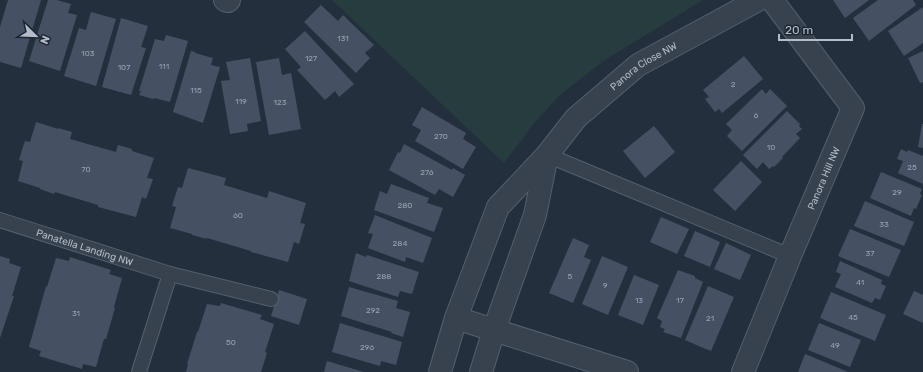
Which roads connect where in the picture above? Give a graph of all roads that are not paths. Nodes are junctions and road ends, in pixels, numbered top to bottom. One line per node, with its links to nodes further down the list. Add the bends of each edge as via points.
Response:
1 (225, 0): 2 (street)
2 (229, 0)
3 (758, 0): 5 (street, Panora Close NW, via 638,65 576,118)
4 (772, 0): 7 (street, Panora Hill NW, via 853,108)
5 (546, 155): 7 (lane); 10 (street, Panora Close NW, via 498,207); 11 (street, Panora Close NW, via 535,215)
6 (0, 220): 8 (lane, Panatella Landing NW)
7 (790, 256): 16 (street, Panora Hill NW)
8 (170, 274): 9 (lane, Panatella Landing NW); 12 (lane)
9 (270, 299)
10 (456, 318): 11 (street); 13 (street, Panora Close NW)
11 (494, 330): 14 (street, Panora Close NW); 15 (street)
12 (139, 372)
13 (440, 372)
14 (481, 372)
15 (627, 372)
16 (743, 372)

